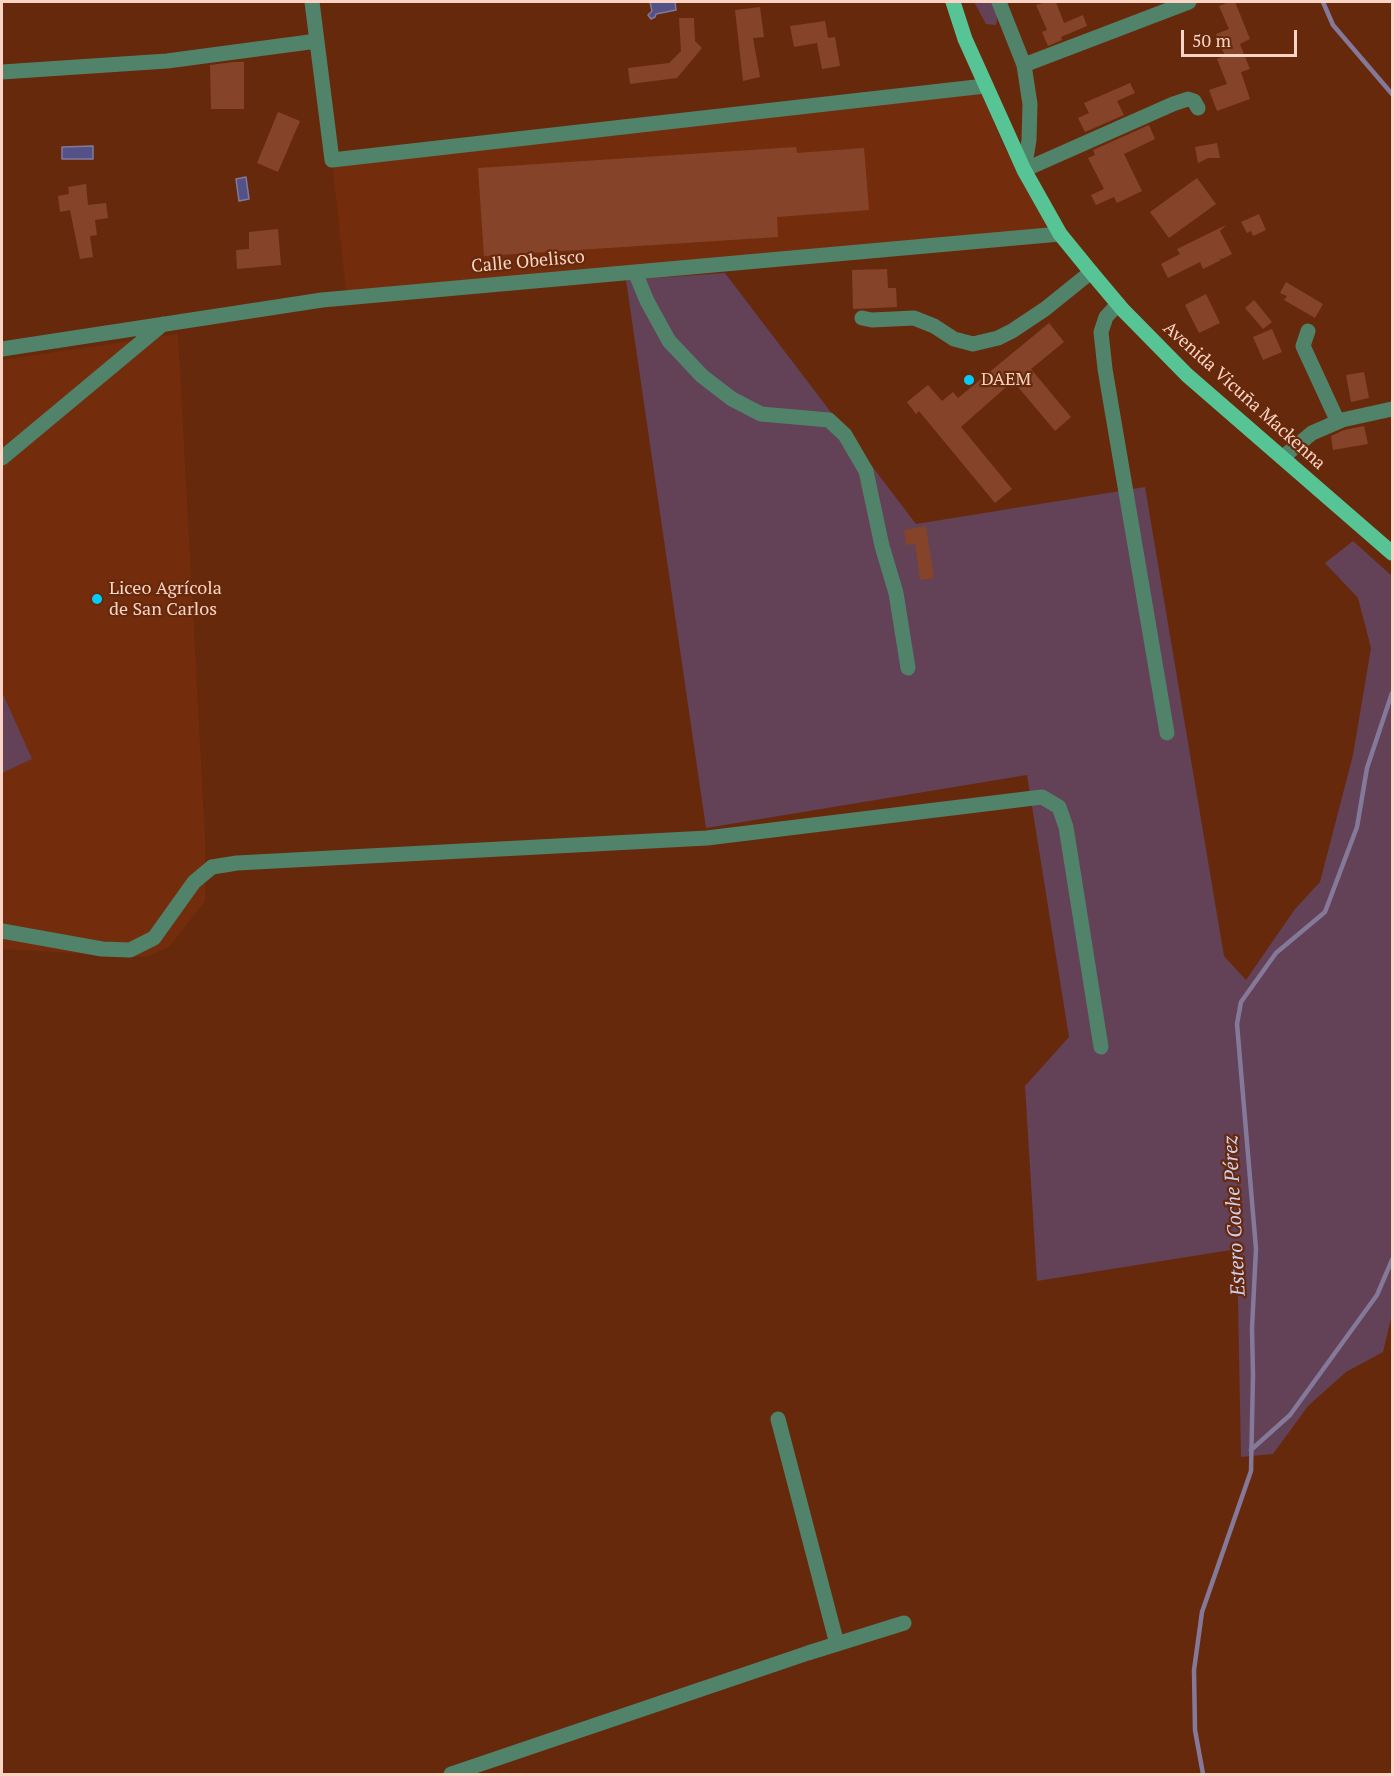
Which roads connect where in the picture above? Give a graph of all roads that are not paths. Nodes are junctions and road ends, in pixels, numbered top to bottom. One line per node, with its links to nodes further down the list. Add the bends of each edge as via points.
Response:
1 (312, 2): 5 (street)
2 (953, 2): 8 (main road, Avenida Vicuña Mackenna)
3 (999, 2): 6 (street)
4 (1189, 2): 6 (street)
5 (317, 41): 7 (street, via 166,61); 8 (street, via 332,160)
6 (1024, 65): 10 (street, via 1030,104)
7 (2, 72)
8 (985, 86): 10 (main road, Avenida Vicuña Mackenna)
9 (1198, 108): 10 (street, via 1188,99 1173,104)
10 (1024, 170): 11 (main road, Avenida Vicuña Mackenna)
11 (1060, 234): 12 (street, Calle Obelisco); 13 (main road, Avenida Vicuña Mackenna)
12 (635, 272): 16 (street, Calle Obelisco, via 322,300); 24 (street, via 669,341 702,376 732,399 761,414 829,420 845,435 866,471 896,593)
13 (1091, 272): 14 (main road, Avenida Vicuña Mackenna); 15 (street, via 1012,331 973,344 954,339 914,318)
14 (1118, 304): 21 (main road, Avenida Vicuña Mackenna, via 1187,375); 25 (street, via 1106,317 1101,332 1105,369)
15 (862, 318)
16 (163, 324): 18 (street, Calle Obelisco); 22 (street)
17 (1308, 331): 20 (street, via 1303,346)
18 (2, 348)
19 (1392, 409): 20 (street)
20 (1338, 422): 21 (street, via 1312,433)
21 (1283, 457): 23 (main road, Avenida Vicuña Mackenna)
22 (2, 458)
23 (1392, 553)
24 (908, 668)
25 (1167, 733)
26 (2, 931): 27 (street, via 102,949 130,950 154,938 194,882 212,867 237,863 707,838 1042,797 1059,807 1066,827)
27 (1101, 1047)
28 (778, 1419): 30 (street)
29 (904, 1623): 30 (street)
30 (837, 1644): 31 (street)
31 (452, 1774)

